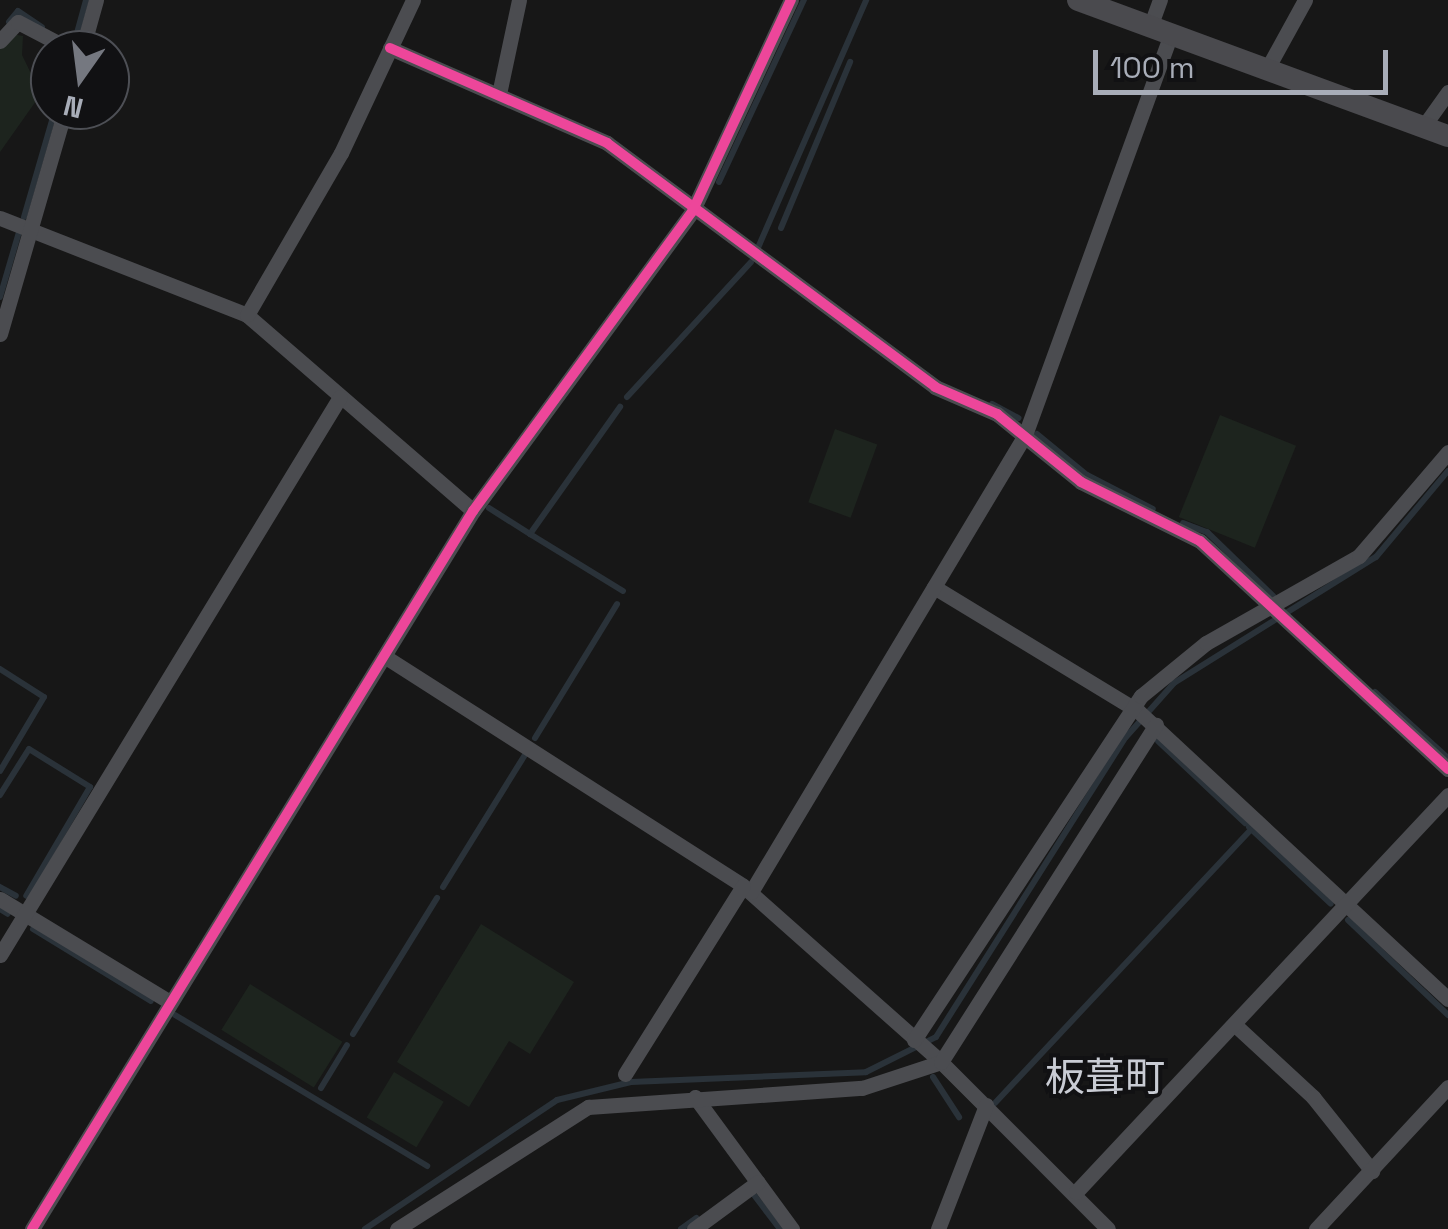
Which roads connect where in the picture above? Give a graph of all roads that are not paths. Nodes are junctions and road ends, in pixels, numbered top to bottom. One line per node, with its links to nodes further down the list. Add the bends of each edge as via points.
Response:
1 (96, 0): 9 (street)
2 (413, 0): 12 (street)
3 (520, 0): 15 (street)
4 (790, 0): 19 (street)
5 (1078, 0): 10 (main road)
6 (1160, 0): 10 (street)
7 (1305, 0): 13 (street)
8 (33, 30): 11 (street, via 18,22)
9 (88, 30)
10 (1161, 30): 13 (main road); 25 (street)
11 (0, 41)
12 (390, 48): 15 (street); 22 (street)
13 (1267, 69): 16 (main road)
14 (1448, 92): 16 (street)
15 (499, 94): 19 (street, via 607,144)
16 (1424, 127): 18 (main road)
17 (58, 130): 21 (street)
18 (1448, 136)
19 (692, 212): 25 (street, via 935,387); 27 (street)
20 (0, 218): 21 (street)
21 (31, 227): 22 (street); 23 (street)
22 (247, 315): 24 (street)
23 (0, 334)
24 (340, 396): 27 (street); 37 (street)
25 (1024, 435): 28 (street); 29 (street, via 1081,482 1200,541)
26 (1448, 452): 29 (street, via 1360,556)
27 (473, 511): 30 (street)
28 (934, 587): 31 (street); 34 (street)
29 (1279, 614): 31 (street, via 1206,643); 32 (street)
30 (384, 656): 34 (street); 40 (street)
31 (1144, 716): 36 (street); 42 (street); 42 (street)
32 (1448, 769)
33 (1448, 795): 36 (street)
34 (747, 889): 42 (street); 43 (street)
35 (0, 899): 37 (street)
36 (1347, 903): 39 (street); 41 (street)
37 (25, 914): 38 (street); 40 (street)
38 (0, 955)
39 (1448, 999)
40 (170, 1002): 51 (street)
41 (1234, 1024): 47 (street, via 1313,1096); 49 (street)
42 (925, 1049): 45 (street, via 862,1088); 46 (street)
43 (626, 1074)
44 (1448, 1087): 47 (street)
45 (696, 1097): 48 (street); 50 (street, via 588,1108)
46 (986, 1105): 49 (street); 54 (street)
47 (1372, 1172): 56 (street)
48 (758, 1182): 52 (street); 53 (street)
49 (1076, 1192): 55 (street)
50 (400, 1228)
51 (32, 1229)
52 (694, 1229)
53 (792, 1229)
54 (938, 1229)
55 (1108, 1229)
56 (1316, 1229)

